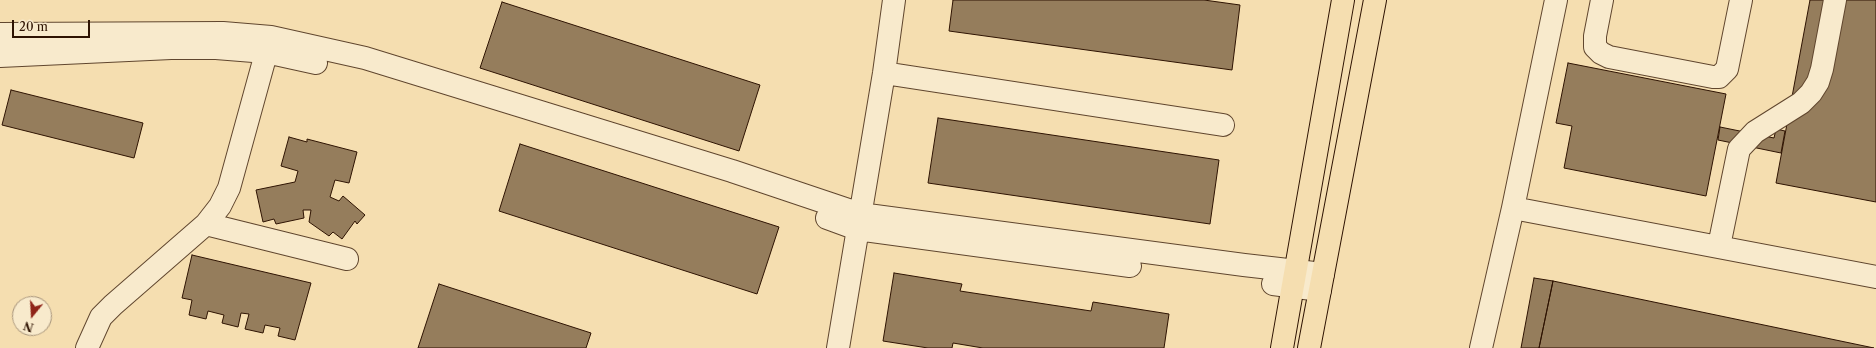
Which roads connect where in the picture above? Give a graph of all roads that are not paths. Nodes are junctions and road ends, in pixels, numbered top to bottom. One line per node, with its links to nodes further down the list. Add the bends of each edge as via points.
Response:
1 (894, 0): 11 (street)
2 (1343, 0): 19 (main road)
3 (1375, 0): 20 (main road)
4 (1556, 0): 13 (street)
5 (1602, 0): 6 (street, via 1595,36 1595,47 1600,53 1609,57 1713,77 1720,77 1727,69)
6 (1741, 0)
7 (1835, 0): 16 (street, via 1822,69 1811,93 1801,103 1755,132 1739,149)
8 (0, 34): 9 (street, via 215,33)
9 (268, 45): 10 (street); 14 (street, via 728,185); 15 (street, via 229,188 220,206)
10 (0, 56)
11 (884, 73): 12 (street); 14 (street)
12 (1223, 125)
13 (1513, 208): 16 (street); 25 (street)
14 (859, 222): 19 (street); 22 (street)
15 (206, 224): 17 (street); 21 (street, via 101,317)
16 (1719, 246): 18 (street)
17 (347, 259)
18 (1876, 277)
19 (1295, 279): 20 (street); 23 (main road)
20 (1321, 282): 24 (main road)
21 (87, 348)
22 (838, 348)
23 (1282, 348)
24 (1309, 348)
25 (1481, 348)

